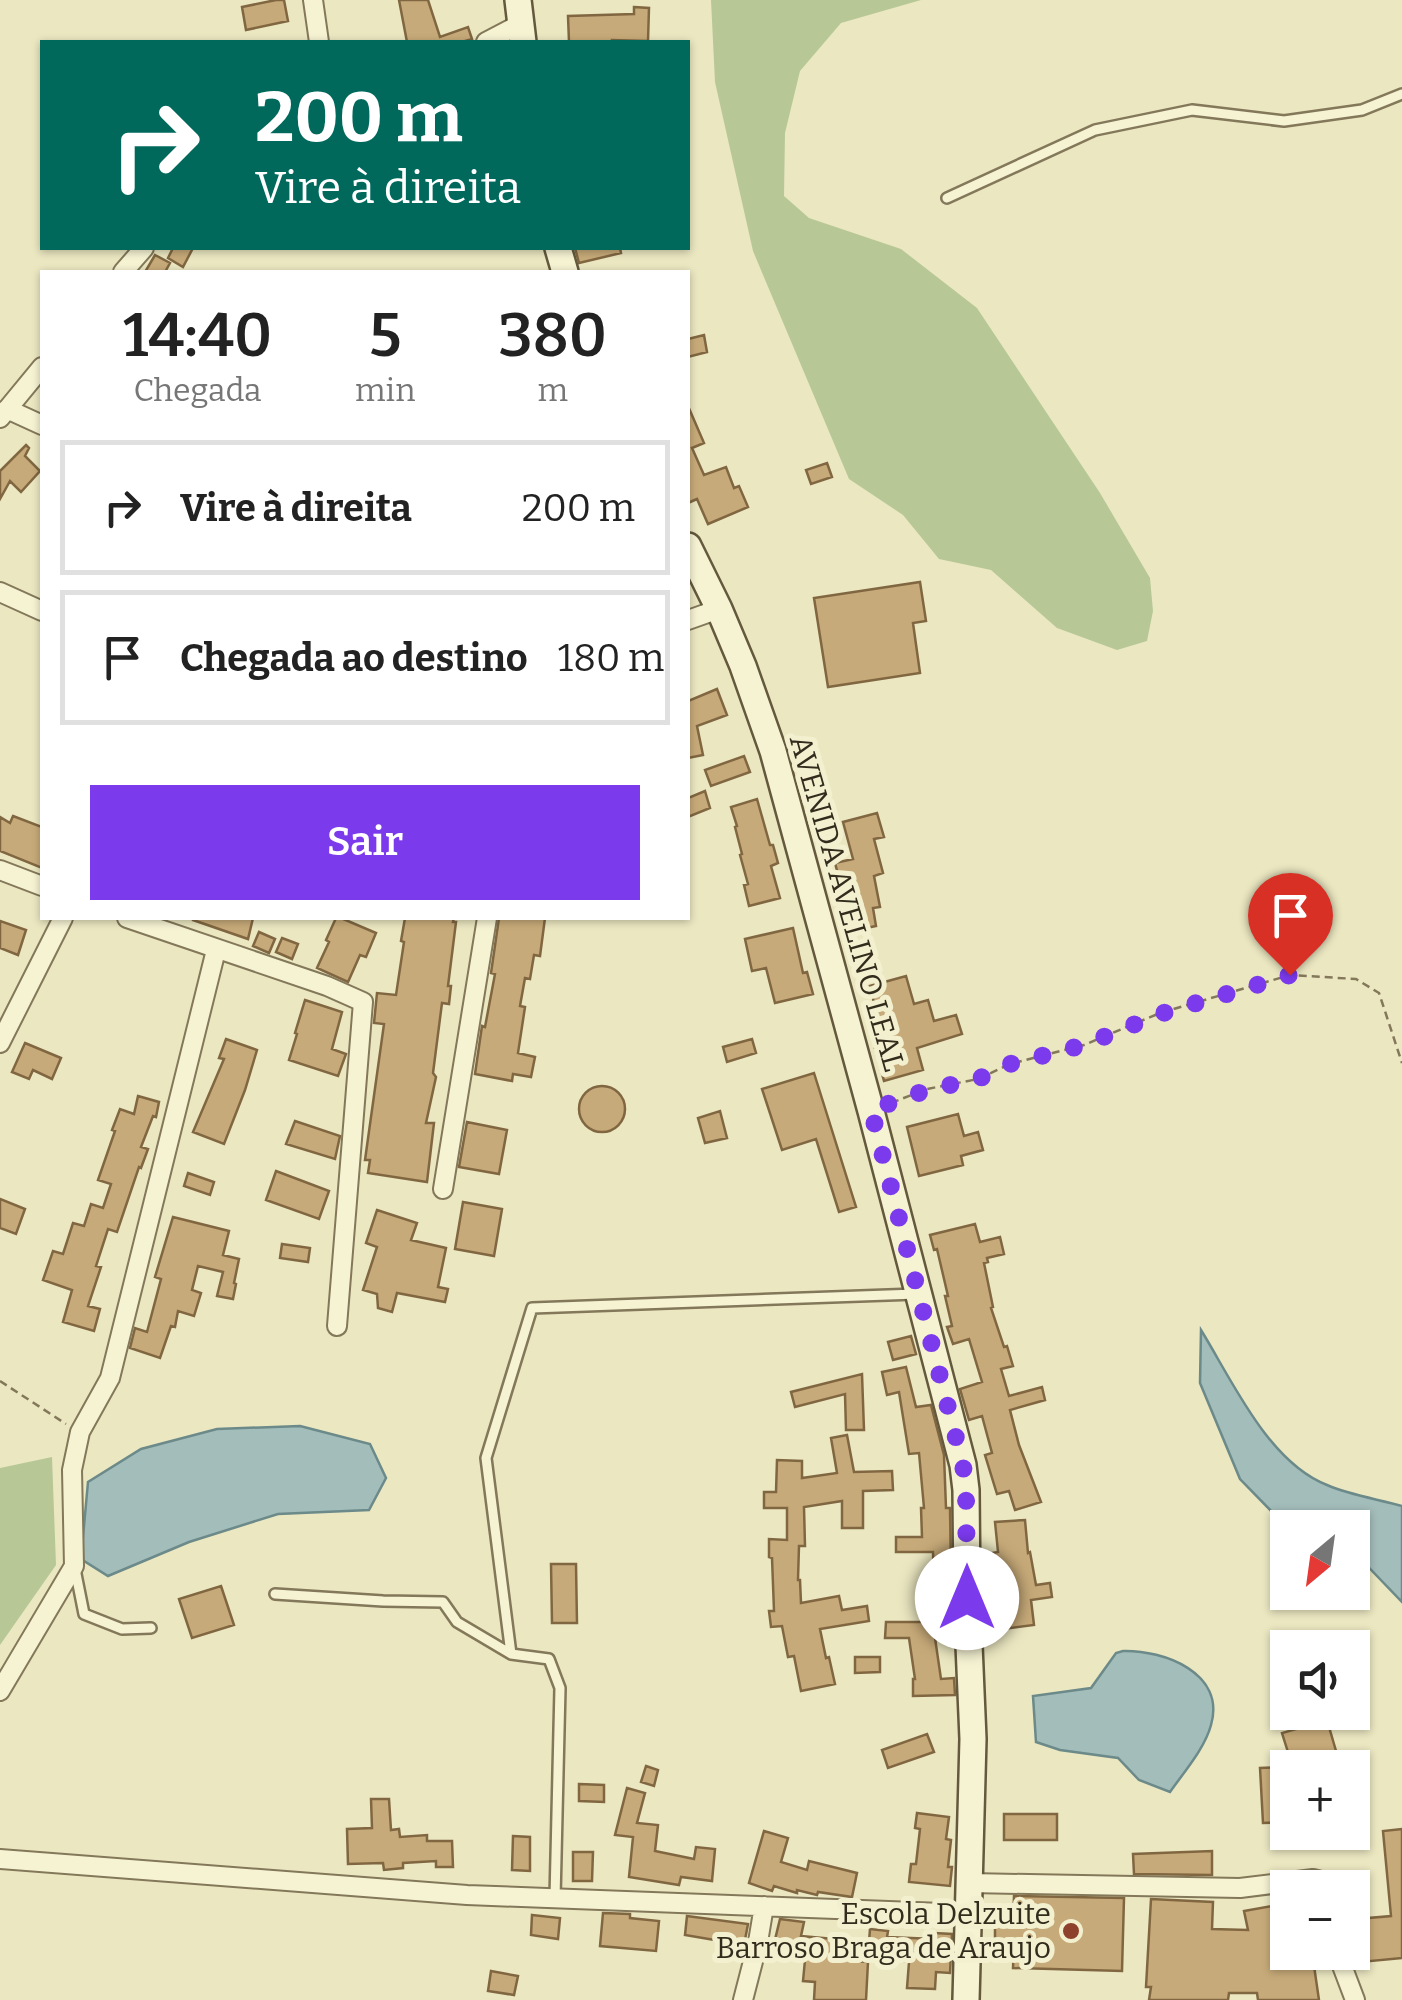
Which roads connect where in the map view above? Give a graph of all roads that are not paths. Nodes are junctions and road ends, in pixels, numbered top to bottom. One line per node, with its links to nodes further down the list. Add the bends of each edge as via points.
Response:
1 (313, 0): 3 (street)
2 (521, 22): 4 (street)
3 (319, 40)
4 (490, 40)
5 (1402, 94): 6 (lane, via 1362,110 1284,121 1192,110 1096,130)
6 (947, 198)
7 (142, 250): 8 (street)
8 (124, 270)
9 (40, 369): 10 (street)
10 (4, 413): 11 (street)
11 (40, 423)
12 (690, 550): 14 (main road, AVENIDA AVELINO LEAL)
13 (0, 592): 15 (street)
14 (719, 609): 16 (street); 25 (main road, AVENIDA AVELINO LEAL, via 773,751)
15 (40, 610)
16 (690, 619)
17 (0, 870): 18 (street)
18 (40, 885)
19 (62, 920): 23 (street)
20 (133, 920): 22 (street)
21 (487, 920): 24 (street)
22 (216, 950): 26 (street, via 363,1002); 27 (street, via 110,1378 80,1432 72,1470)
23 (0, 1043)
24 (444, 1189)
25 (918, 1294): 30 (lane, via 532,1308 486,1458); 33 (main road, AVENIDA AVELINO LEAL, via 966,1490)
26 (336, 1326)
27 (74, 1566): 29 (lane, via 84,1614 122,1629); 31 (street)
28 (275, 1594): 30 (lane, via 443,1602 457,1622)
29 (151, 1628)
30 (511, 1654): 35 (lane, via 548,1659 560,1688)
31 (0, 1691)
32 (0, 1859): 35 (street)
33 (970, 1883): 34 (street); 37 (main road, AVENIDA AVELINO LEAL)
34 (1270, 1884)
35 (555, 1898): 36 (street)
36 (764, 1906): 37 (street); 39 (street)
37 (969, 1914): 40 (main road, AVENIDA AVELINO LEAL)
38 (1343, 1970): 41 (street)
39 (743, 2000)
40 (966, 2000)
41 (1354, 2000)

